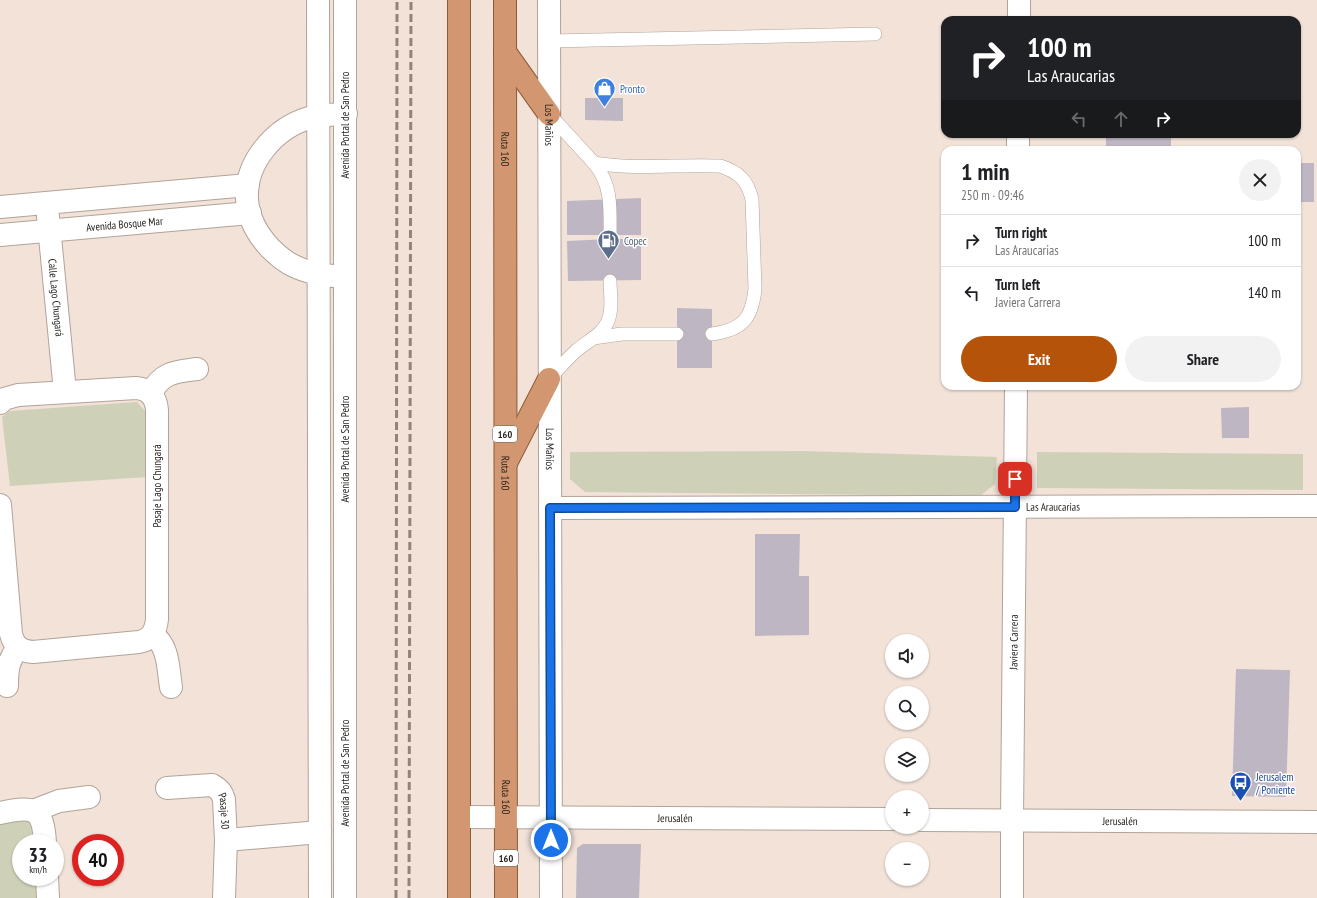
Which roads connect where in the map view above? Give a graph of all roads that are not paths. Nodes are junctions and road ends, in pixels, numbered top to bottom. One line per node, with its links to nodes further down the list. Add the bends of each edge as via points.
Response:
1 (318, 0): 13 (street)
2 (345, 0): 11 (street, Avenida Portal de San Pedro)
3 (459, 0): 47 (highway)
4 (505, 0): 10 (highway, Ruta 160 / 160)
5 (549, 0): 9 (street, Los Mañíos)
6 (1019, 0): 7 (street)
7 (1019, 16)
8 (875, 34): 9 (lane)
9 (549, 41): 12 (street, Los Mañíos)
10 (505, 52): 12 (highway); 34 (highway, Ruta 160 / 160)
11 (346, 114): 13 (street); 23 (street, Avenida Portal de San Pedro)
12 (549, 114): 14 (lane); 29 (street, Los Mañíos)
13 (318, 116): 15 (street, via 293,125 272,140 256,161); 22 (street)
14 (594, 163): 21 (lane, via 608,190); 26 (lane, via 627,167 720,166 730,169 745,181 752,199 754,300 752,309 741,324 727,332)
15 (248, 185): 16 (street); 18 (street)
16 (46, 203): 17 (street); 19 (street, Calle Lago Chungará)
17 (0, 207)
18 (250, 213): 19 (street, Avenida Bosque Mar); 22 (street, via 264,241 275,253 293,266)
19 (49, 231): 20 (street, Avenida Bosque Mar); 31 (street, Calle Lago Chungará)
20 (0, 235)
21 (610, 239)
22 (319, 275): 23 (street); 54 (street)
23 (345, 278): 61 (street, Avenida Portal de San Pedro)
24 (610, 281): 27 (lane, via 609,319 600,333)
25 (677, 334): 27 (lane, via 622,334)
26 (712, 334)
27 (593, 338): 29 (lane, via 580,347)
28 (197, 369): 32 (street, via 170,373 154,386)
29 (549, 379): 34 (highway); 38 (street, Los Mañíos)
30 (1016, 390): 37 (street, Javiera Carrera)
31 (64, 392): 32 (street, via 136,388); 33 (street, via 18,395 4,399)
32 (151, 394): 39 (street, Pasaje Lago Chungará, via 157,410 157,620)
33 (0, 403)
34 (505, 464): 48 (highway, Ruta 160 / 160)
35 (0, 505): 40 (street, via 11,634)
36 (1317, 506): 37 (street, Las Araucarias)
37 (1015, 507): 38 (street, Las Araucarias); 52 (street, Javiera Carrera)
38 (550, 508): 49 (street, Los Mañíos)
39 (153, 635): 40 (street, via 139,642 33,652); 42 (street, via 164,648)
40 (18, 648): 41 (street, via 8,664)
41 (8, 686)
42 (170, 687)
43 (167, 788): 56 (street, Pasaje 30, via 212,785 219,789 224,800)
44 (89, 797): 45 (street, via 59,801)
45 (33, 811): 46 (street, via 21,808); 55 (street, via 42,822)
46 (0, 813)
47 (459, 817): 48 (street, Jerusalén); 62 (highway)
48 (506, 817): 49 (street, Jerusalén); 63 (highway, Ruta 160 / 160)
49 (551, 818): 50 (street, Jerusalén); 64 (street, Los Mañíos)
50 (885, 819)
51 (929, 820): 52 (street, Jerusalén)
52 (1012, 820): 53 (street, Jerusalén); 65 (street, Javiera Carrera)
53 (1317, 822)
54 (320, 832): 56 (street, Pasaje 30); 60 (street)
55 (44, 834)
56 (226, 840): 59 (street, Pasaje 30)
57 (47, 886): 58 (street)
58 (48, 898)
59 (224, 898)
60 (320, 898)
61 (345, 898)
62 (459, 898)
63 (506, 898)
64 (551, 898)
65 (1012, 898)

